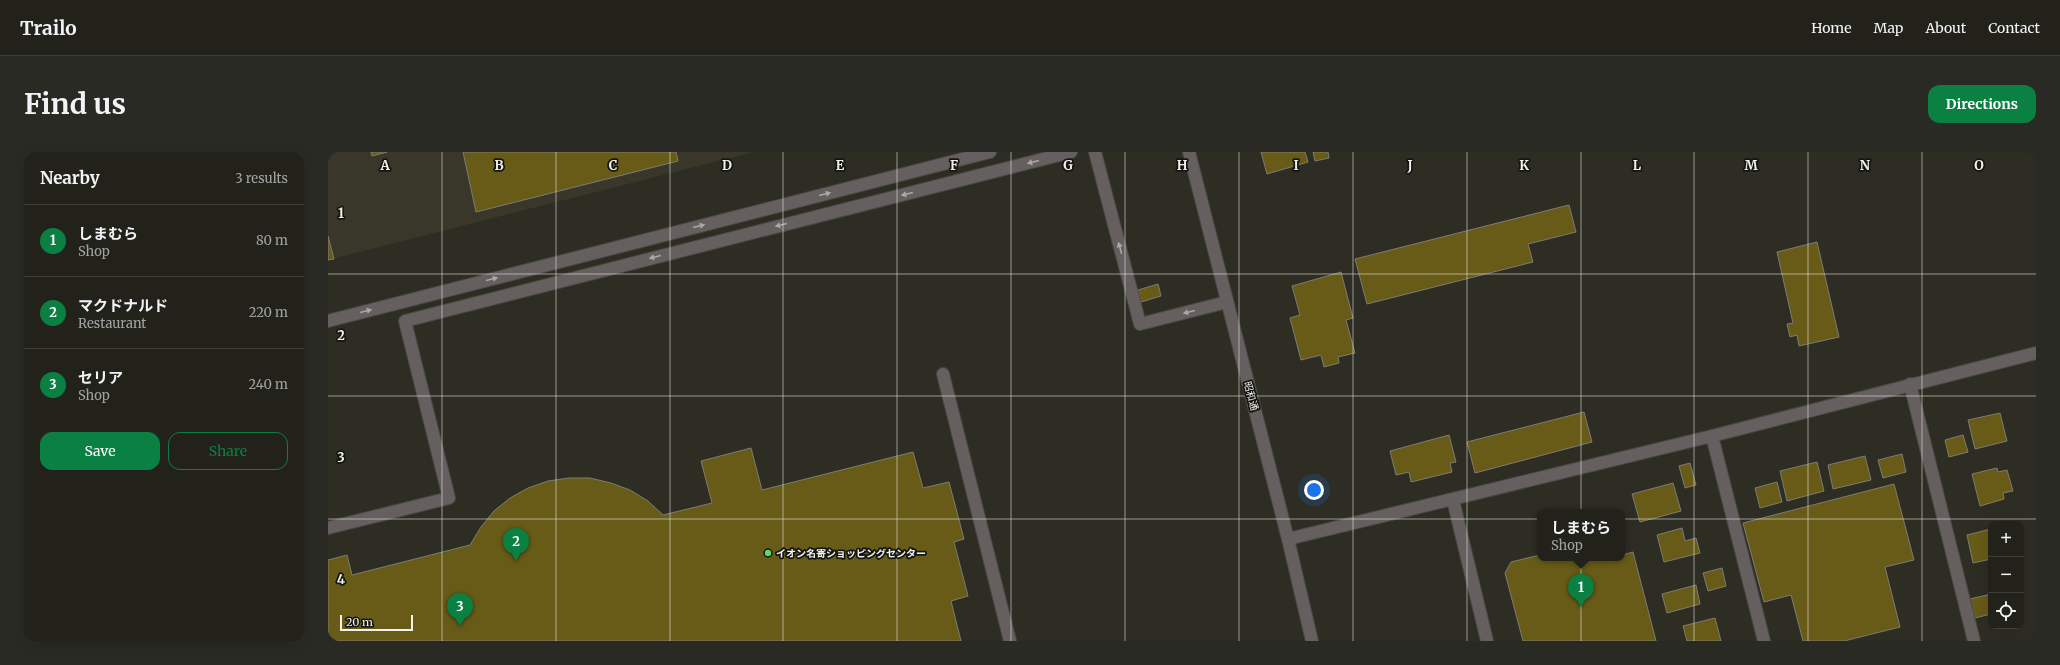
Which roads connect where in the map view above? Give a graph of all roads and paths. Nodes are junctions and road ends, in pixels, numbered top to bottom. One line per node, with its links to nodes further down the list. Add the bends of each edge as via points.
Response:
1 (990, 152): 6 (street, one-way to 1)
2 (1071, 152): 12 (street, one-way to 12, via 405,321 449,498)
3 (1094, 152): 5 (street, one-way to 3, via 1140,324)
4 (1189, 152): 5 (street, 昭和通)
5 (1227, 302): 13 (street, 昭和通)
6 (328, 321)
7 (2036, 353): 9 (street)
8 (943, 374): 14 (street)
9 (1910, 384): 10 (street); 18 (street)
10 (1712, 436): 11 (street); 17 (street)
11 (1453, 500): 13 (street); 16 (street)
12 (328, 528)
13 (1288, 539): 15 (street, 昭和通)
14 (1010, 641)
15 (1312, 641)
16 (1487, 641)
17 (1764, 641)
18 (1974, 641)

